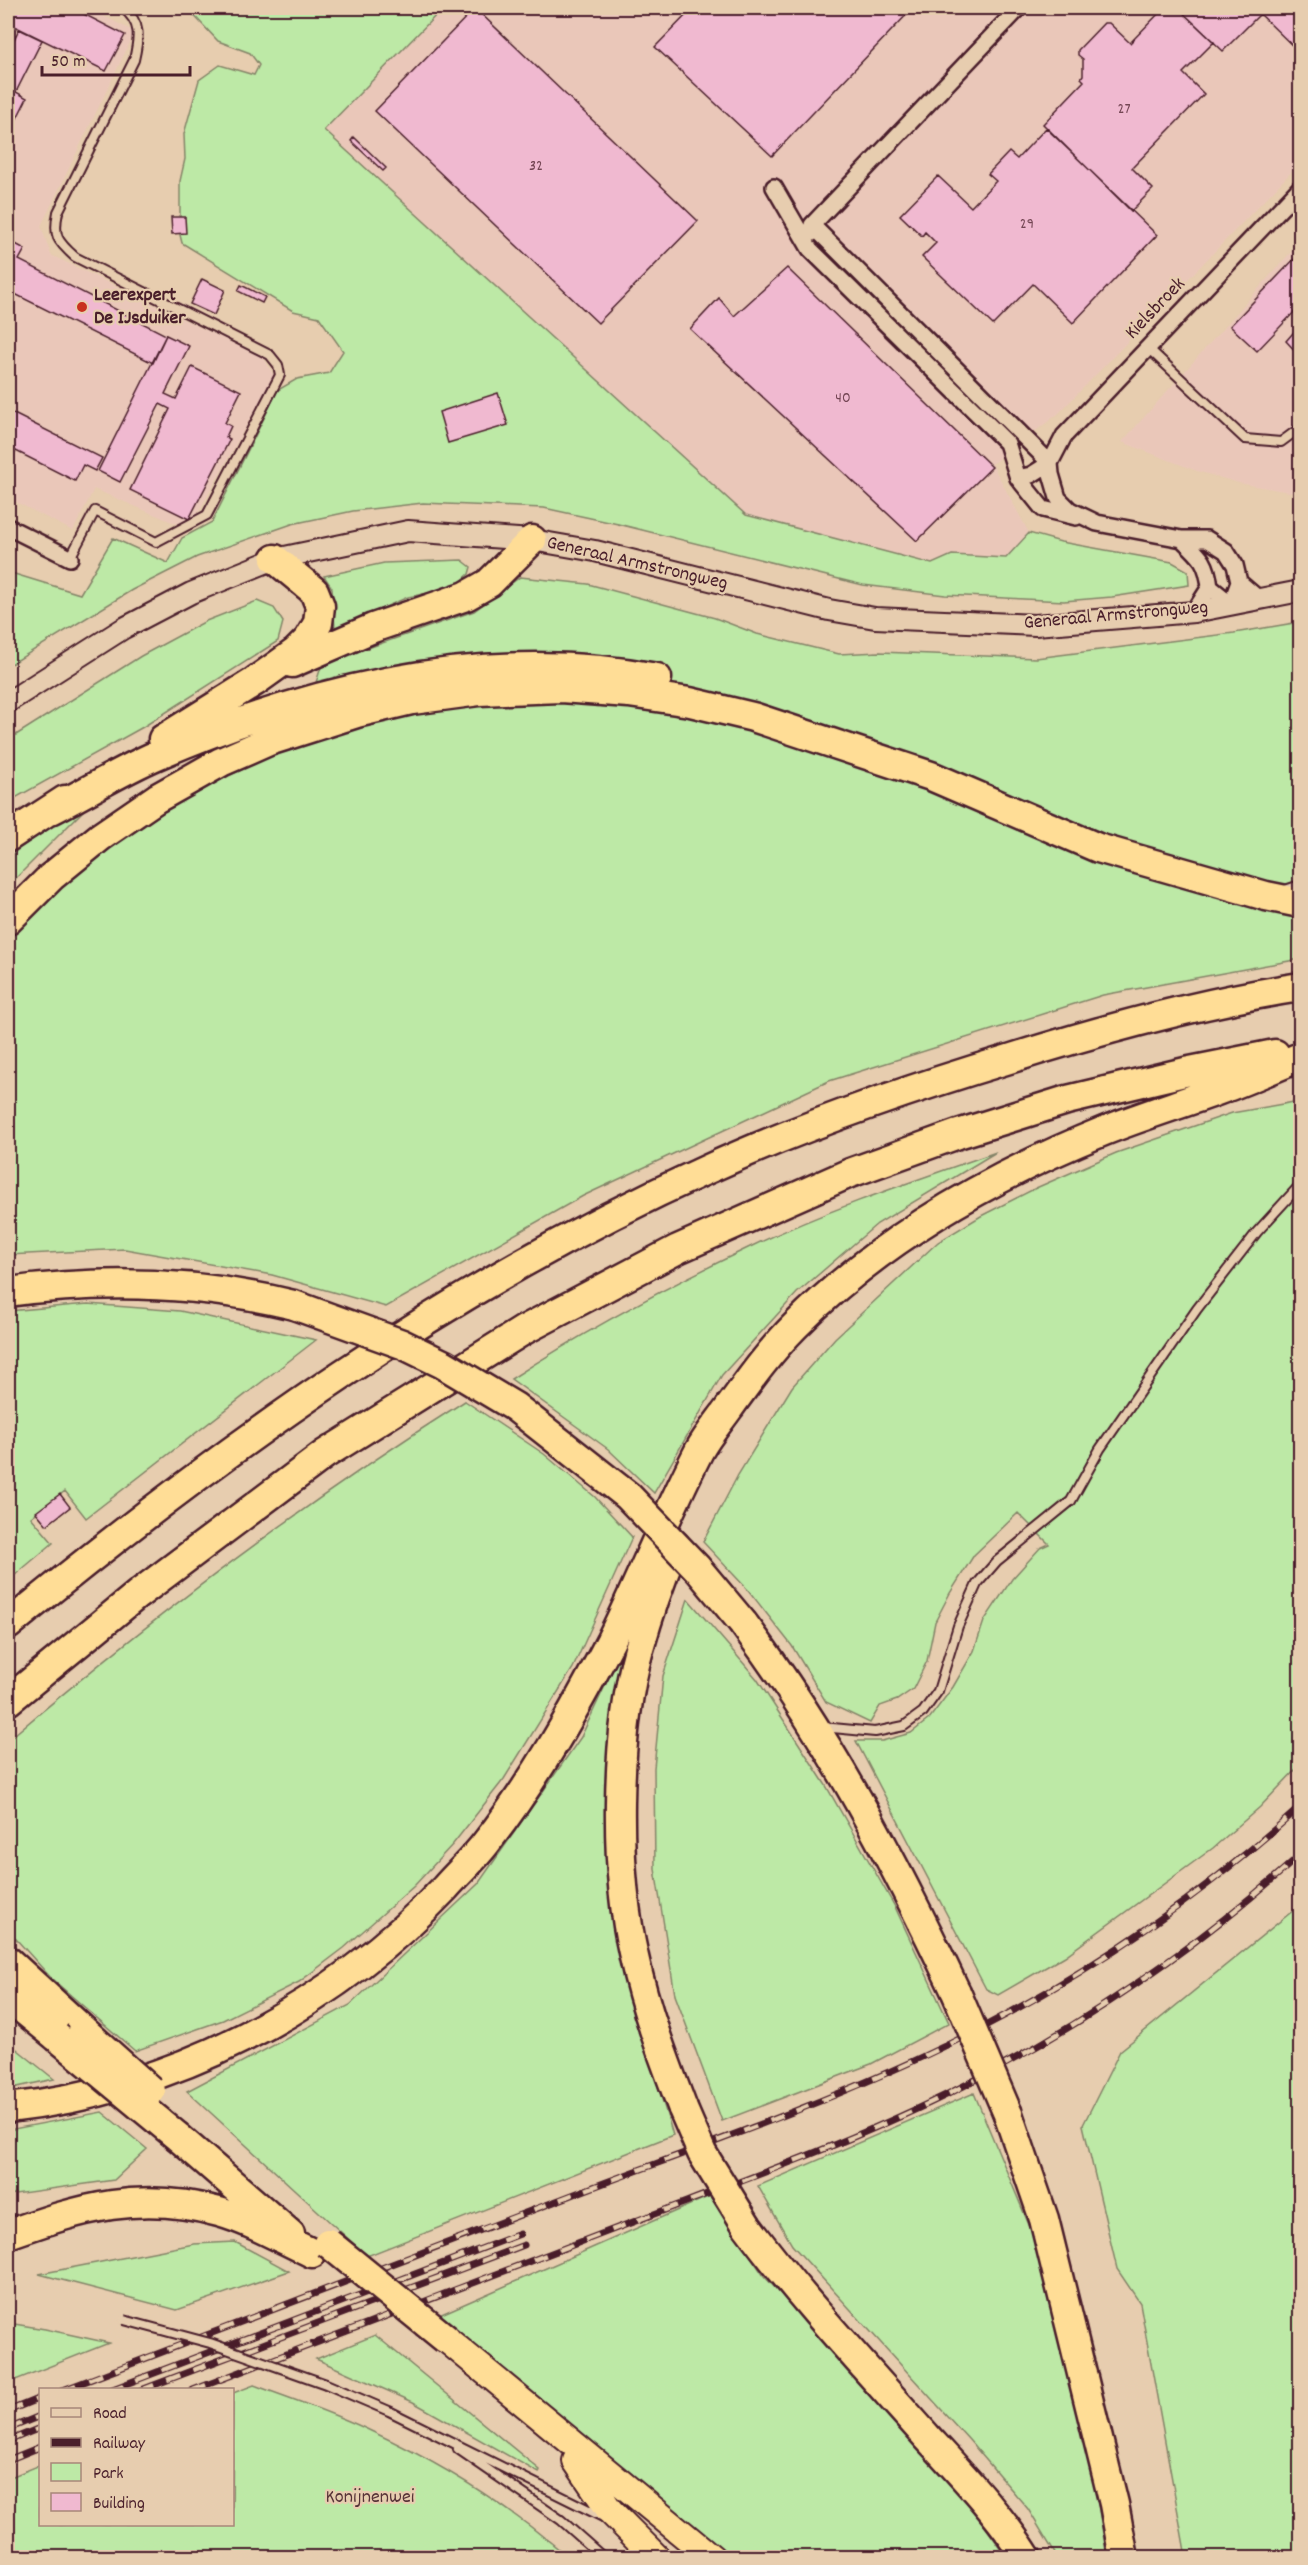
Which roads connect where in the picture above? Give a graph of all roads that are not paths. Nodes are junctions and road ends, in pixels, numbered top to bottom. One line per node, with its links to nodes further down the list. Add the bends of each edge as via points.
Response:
1 (123, 8): 15 (lane, via 132,15 140,33 135,60 57,212 54,229 61,244 75,257 270,355 280,375 207,515 156,542 95,511)
2 (1019, 8): 5 (street)
3 (774, 187): 6 (street)
4 (1300, 188): 7 (street, Kielsbroek)
5 (812, 225): 6 (street); 9 (street)
6 (810, 249): 10 (street, via 1007,443)
7 (1148, 348): 8 (lane, via 1245,439 1281,442); 9 (street, Kielsbroek, via 1064,436)
8 (1300, 428)
9 (1050, 464): 10 (street); 11 (street, via 1058,498 1070,510)
10 (1018, 478): 11 (street, via 1043,509)
11 (1096, 523): 13 (street)
12 (8, 527): 15 (street)
13 (1182, 539): 17 (street, via 1208,539 1226,551); 18 (street, via 1208,568)
14 (532, 540): 16 (street, Generaal Armstrongweg, via 408,531); 22 (street, Generaal Armstrongweg, via 595,551 875,618 1035,625); 23 (highway, via 489,583 466,596 312,652)
15 (70, 558)
16 (275, 559): 23 (highway, via 314,591 320,606 318,623 296,652); 24 (street, Generaal Armstrongweg, via 191,592 124,628)
17 (1239, 582): 20 (street); 21 (street)
18 (1210, 587): 21 (street); 22 (street)
19 (1300, 591): 20 (street, Generaal Armstrongweg)
20 (1260, 600): 21 (street, Generaal Armstrongweg)
21 (1231, 604): 22 (street, Generaal Armstrongweg)
22 (1194, 612)
23 (255, 682): 26 (highway)
24 (8, 702)
25 (931, 776): 26 (highway, via 871,742 696,685 566,666 479,668 327,694 156,755); 29 (highway, via 1098,848); 31 (highway, via 753,717 680,700 561,687 479,691 412,700 269,741 221,762 157,798 100,837 51,877)
26 (49, 811): 27 (highway)
27 (8, 837)
28 (1300, 885): 29 (lane)
29 (1266, 896): 30 (highway)
30 (1300, 903)
31 (8, 920)
32 (1300, 987): 38 (highway, via 1170,1013 923,1085 801,1129 632,1205 461,1297 362,1359 251,1436)
33 (1300, 1050): 39 (highway, via 1067,1100 958,1134 850,1173 678,1249 524,1330 325,1454 137,1595)
34 (1300, 1057): 37 (highway, via 1106,1130 1025,1165 942,1210 862,1266 795,1325)
35 (1300, 1185): 40 (lane, via 1257,1232 1197,1309 1100,1449 1071,1501 997,1561 977,1584 958,1626 938,1691 923,1712 904,1726 875,1732)
36 (8, 1292): 40 (highway, bridge, via 141,1284 257,1296 294,1305 402,1344 443,1364 515,1407 628,1496 744,1623)
37 (737, 1398): 44 (highway, via 701,1448 609,1644 522,1794 484,1846 420,1914 360,1965 304,2003 238,2040 172,2069 109,2090); 56 (highway, bridge, via 711,1452 655,1595 638,1651 625,1723 622,1880 648,2014 702,2153 747,2226 789,2282 971,2486)
38 (8, 1625)
39 (8, 1701)
40 (815, 1727): 57 (highway, bridge, via 879,1834 956,1992 1008,2114 1044,2219)
41 (8, 1961): 43 (highway)
42 (8, 1997): 43 (highway)
43 (70, 2034): 46 (highway, bridge)
44 (8, 2108)
45 (8, 2234): 46 (highway, via 74,2211 135,2202 171,2202 221,2212)
46 (320, 2248): 48 (highway)
47 (124, 2320): 49 (lane, bridge, via 210,2343 326,2384)
48 (437, 2343): 50 (highway); 55 (highway)
49 (429, 2430): 51 (lane); 52 (lane, via 561,2520)
50 (576, 2461): 51 (highway, via 610,2511); 54 (highway)
51 (628, 2529): 53 (highway)
52 (604, 2558)
53 (657, 2558)
54 (696, 2558)
55 (712, 2558)
56 (1027, 2558)
57 (1124, 2558)

